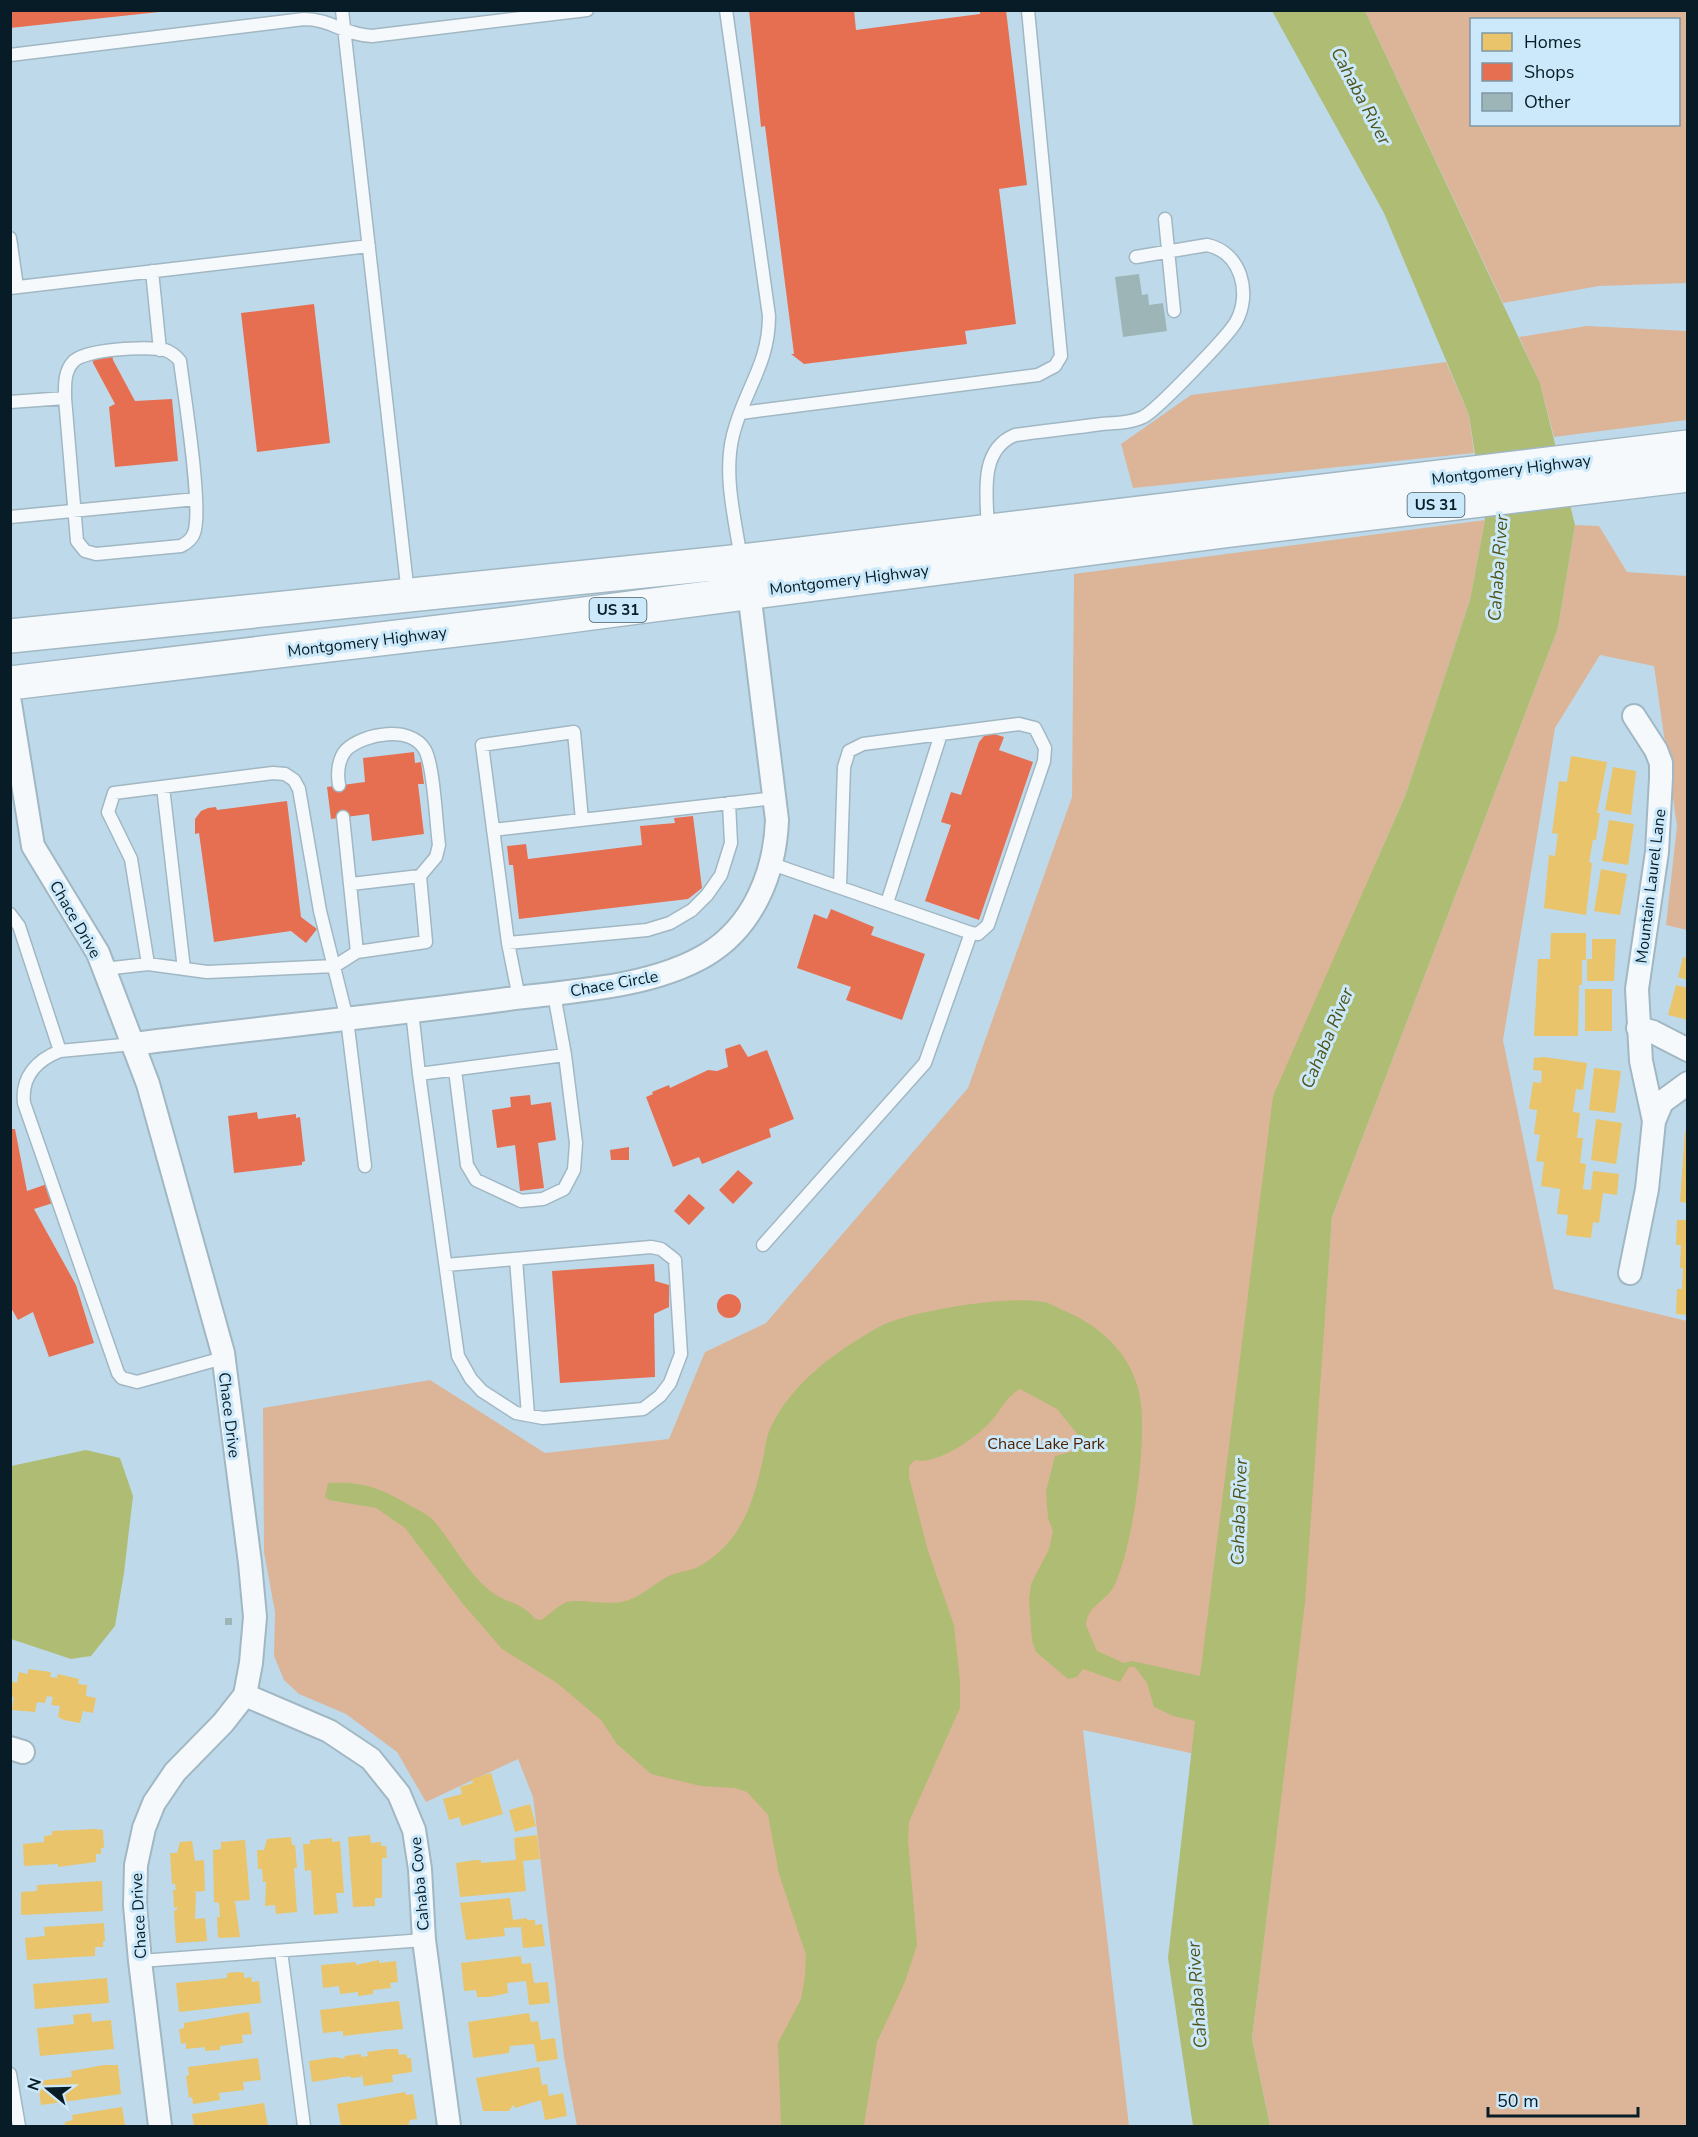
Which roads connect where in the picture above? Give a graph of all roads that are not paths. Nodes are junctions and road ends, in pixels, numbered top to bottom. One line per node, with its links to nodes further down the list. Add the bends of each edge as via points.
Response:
1 (342, 10): 5 (lane)
2 (587, 10): 5 (lane, via 372,36)
3 (726, 10): 18 (lane, via 769,316 769,340)
4 (1029, 10): 18 (lane, via 1061,356 1055,366 1038,375)
5 (344, 32): 6 (lane, via 328,22 304,19); 9 (lane)
6 (10, 56)
7 (1165, 219): 10 (lane)
8 (10, 238): 13 (lane)
9 (369, 246): 12 (lane); 28 (lane)
10 (1168, 251): 11 (lane); 14 (lane); 26 (lane, via 1207,245 1229,255 1242,278 1242,306 1236,322 1142,417 1015,435 1004,440 990,464 986,483)
11 (1136, 257)
12 (152, 271): 13 (lane); 15 (lane)
13 (14, 288)
14 (1174, 311)
15 (160, 350): 16 (lane, via 87,352 67,370); 22 (lane, via 180,361)
16 (65, 398): 17 (lane); 23 (lane)
17 (10, 402)
18 (741, 413): 27 (lane, via 733,434 729,467)
19 (1688, 447): 20 (main road, Montgomery Highway / US 31)
20 (1646, 466): 21 (main road, Montgomery Highway / US 31); 25 (main road, Montgomery Highway / US 31)
21 (1688, 475)
22 (196, 499): 23 (lane); 23 (lane, via 194,535 181,546 96,554 85,551 77,542)
23 (74, 511): 24 (lane)
24 (10, 517)
25 (1223, 518): 26 (main road, Montgomery Highway / US 31); 27 (main road, Montgomery Highway / US 31)
26 (988, 532): 27 (main road, Montgomery Highway / US 31)
27 (745, 577): 28 (main road, Montgomery Highway / US 31); 30 (main road, Montgomery Highway / US 31, via 523,622); 36 (street, Chace Circle)
28 (409, 596): 29 (main road, Montgomery Highway / US 31)
29 (10, 636)
30 (10, 683)
31 (10, 702): 52 (street, Chace Drive, via 33,846)
32 (1634, 716): 58 (street, Mountain Laurel Lane, via 1661,762 1657,852 1637,989)
33 (941, 734): 44 (lane, via 863,744 849,751 844,767); 45 (lane); 47 (lane, via 1027,724 1042,737 1045,748 1044,762 988,925 978,934)
34 (339, 785): 42 (lane, via 345,751 365,739 401,735 419,742 429,761 439,845 436,857)
35 (163, 787): 50 (lane, via 114,793 108,812 131,859); 51 (lane, via 273,773 294,780 301,797 320,911); 53 (lane)
36 (775, 798): 37 (lane); 41 (street, Chace Circle)
37 (729, 803): 39 (lane); 48 (lane, via 731,843 721,875 707,895 678,919 647,930)
38 (343, 817): 43 (lane)
39 (582, 820): 40 (lane); 40 (lane, via 574,732 482,745)
40 (493, 830): 48 (lane)
41 (772, 864): 44 (lane); 54 (street, Chace Circle, via 755,905 725,941 707,955 660,976)
42 (420, 876): 43 (lane); 49 (lane, via 426,942)
43 (351, 884): 49 (lane)
44 (840, 887): 45 (lane)
45 (887, 903): 47 (lane)
46 (10, 914): 61 (lane, via 19,926)
47 (971, 933): 68 (lane, via 925,1063)
48 (508, 943): 55 (lane)
49 (357, 952): 51 (lane)
50 (147, 964): 52 (lane); 53 (lane)
51 (335, 966): 53 (lane, via 207,972); 57 (lane)
52 (104, 969): 59 (street, Chace Drive)
53 (184, 969)
54 (554, 994): 55 (street, Chace Circle); 62 (lane)
55 (519, 998): 56 (street, Chace Circle)
56 (412, 1011): 57 (street, Chace Circle); 64 (lane)
57 (347, 1018): 59 (street, Chace Circle); 67 (lane)
58 (1638, 1028): 60 (street); 66 (street, Mountain Laurel Lane)
59 (133, 1044): 61 (lane); 72 (street, Chace Drive, via 148,1084)
60 (1688, 1050)
61 (60, 1051): 72 (lane, via 44,1057 34,1067 22,1090 24,1102 118,1373 137,1382)
62 (565, 1055): 63 (lane); 63 (lane, via 576,1143 574,1170 564,1189 554,1196 532,1201 512,1199 470,1173)
63 (455, 1070): 64 (lane)
64 (419, 1074): 70 (lane)
65 (1688, 1083): 66 (street, Mountain Laurel Lane, via 1662,1102)
66 (1654, 1121): 71 (street, Mountain Laurel Lane, via 1647,1189)
67 (365, 1166)
68 (763, 1245)
69 (516, 1259): 70 (lane); 73 (lane); 73 (lane, via 651,1247 661,1249 675,1260 681,1354 670,1383 660,1396 643,1409 543,1418)
70 (446, 1265): 73 (lane, via 458,1356 471,1379 499,1403)
71 (1630, 1273)
72 (223, 1358): 74 (street, Chace Drive, via 255,1617)
73 (528, 1415)
74 (245, 1695): 75 (street, Cahaba Cove, via 329,1731 371,1759 387,1776 414,1830); 77 (street, Chace Drive, via 175,1772 154,1803 144,1828 136,1865)
75 (424, 1940): 76 (lane); 82 (street, Cahaba Cove)
76 (281, 1951): 77 (lane); 81 (lane)
77 (140, 1961): 80 (street, Chace Drive)
78 (10, 2074): 79 (lane)
79 (19, 2127)
80 (160, 2127)
81 (304, 2127)
82 (449, 2127)

